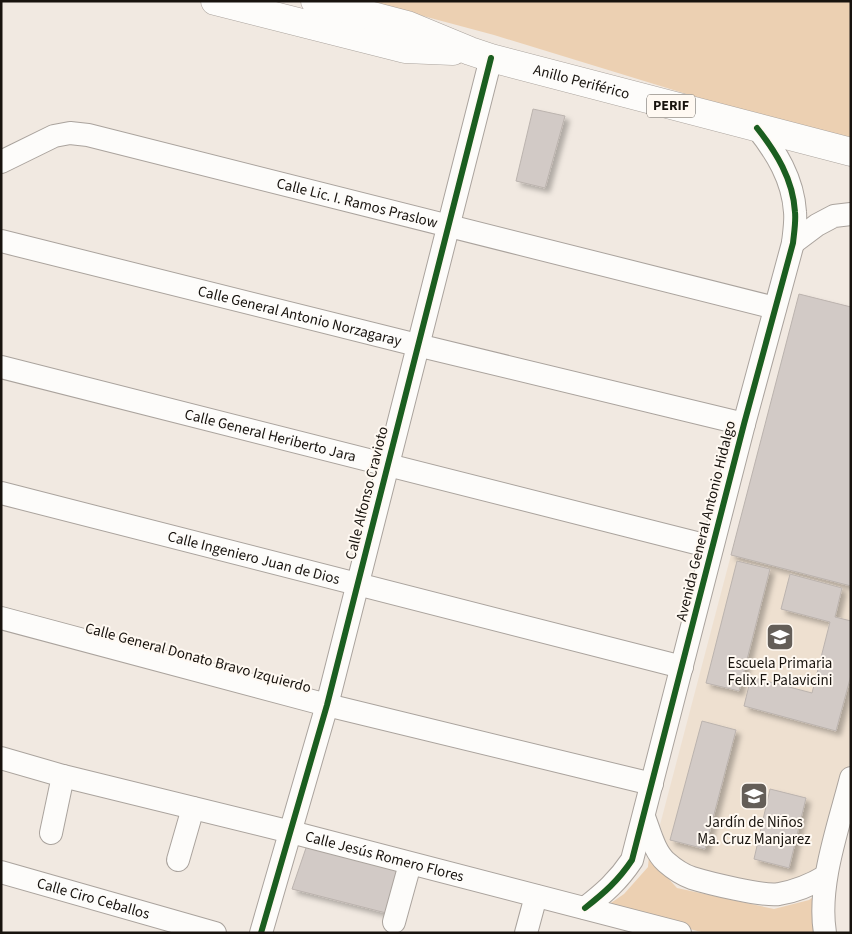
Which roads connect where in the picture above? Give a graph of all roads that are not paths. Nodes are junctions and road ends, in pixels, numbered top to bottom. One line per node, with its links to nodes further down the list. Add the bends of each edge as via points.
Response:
1 (215, 1): 3 (main road, via 404,49)
2 (315, 1): 3 (main road, Anillo Periférico / PERIF, via 407,25)
3 (480, 54): 4 (main road, Anillo Periférico / PERIF); 8 (street, Calle Alfonso Cravioto)
4 (757, 128): 5 (main road, Anillo Periférico / PERIF); 10 (street, Avenida General Antonio Hidalgo, via 773,148 791,188 795,212)
5 (851, 152)
6 (1, 162): 8 (street, Calle Lic. I. Ramos Praslow, via 54,136 70,132)
7 (851, 214): 10 (street, via 834,216)
8 (448, 225): 11 (street, Calle Lic. I. Ramos Praslow); 12 (street, Calle Alfonso Cravioto)
9 (1, 241): 12 (street, Calle General Antonio Norzagaray)
10 (793, 243): 11 (street, Avenida General Antonio Hidalgo)
11 (775, 308): 14 (street, Avenida General Antonio Hidalgo)
12 (417, 345): 14 (street, Calle General Antonio Norzagaray); 15 (street, Calle Alfonso Cravioto)
13 (1, 367): 15 (street, Calle General Heriberto Jara)
14 (744, 424): 17 (street, Avenida General Antonio Hidalgo)
15 (387, 464): 17 (street, Calle General Heriberto Jara); 18 (street, Calle Alfonso Cravioto)
16 (1, 494): 18 (street, Calle Ingeniero Juan de Dios)
17 (712, 547): 20 (street, Avenida General Antonio Hidalgo)
18 (357, 584): 20 (street, Calle Ingeniero Juan de Dios); 21 (street, Calle Alfonso Cravioto)
19 (1, 618): 21 (street, Calle General Donato Bravo Izquierdo)
20 (682, 667): 25 (street, Avenida General Antonio Hidalgo)
21 (327, 704): 25 (street, Calle General Donato Bravo Izquierdo); 28 (street, Calle Alfonso Cravioto)
22 (1, 758): 23 (street, Calle Jesús Romero Flores)
23 (63, 776): 26 (street, Calle Jesús Romero Flores); 29 (street)
24 (851, 778): 30 (street)
25 (652, 784): 27 (street, Avenida General Antonio Hidalgo)
26 (193, 808): 28 (street, Calle Jesús Romero Flores); 31 (street)
27 (644, 817): 34 (street, via 664,860 691,878 777,895 810,886); 36 (street, Avenida General Antonio Hidalgo, via 632,860 625,872)
28 (291, 832): 32 (street, Calle Jesús Romero Flores); 40 (street, Calle Alfonso Cravioto)
29 (51, 833)
30 (844, 836): 34 (street)
31 (178, 860)
32 (410, 864): 35 (street, Calle Jesús Romero Flores); 37 (street)
33 (1, 872): 39 (street, Calle Ciro Ceballos)
34 (826, 876): 43 (street)
35 (536, 896): 36 (street, Calle Jesús Romero Flores); 41 (street)
36 (585, 908): 38 (street, Calle Jesús Romero Flores)
37 (394, 922)
38 (648, 929): 42 (street, Calle Jesús Romero Flores)
39 (215, 933)
40 (262, 933)
41 (526, 933)
42 (680, 933)
43 (825, 933)

